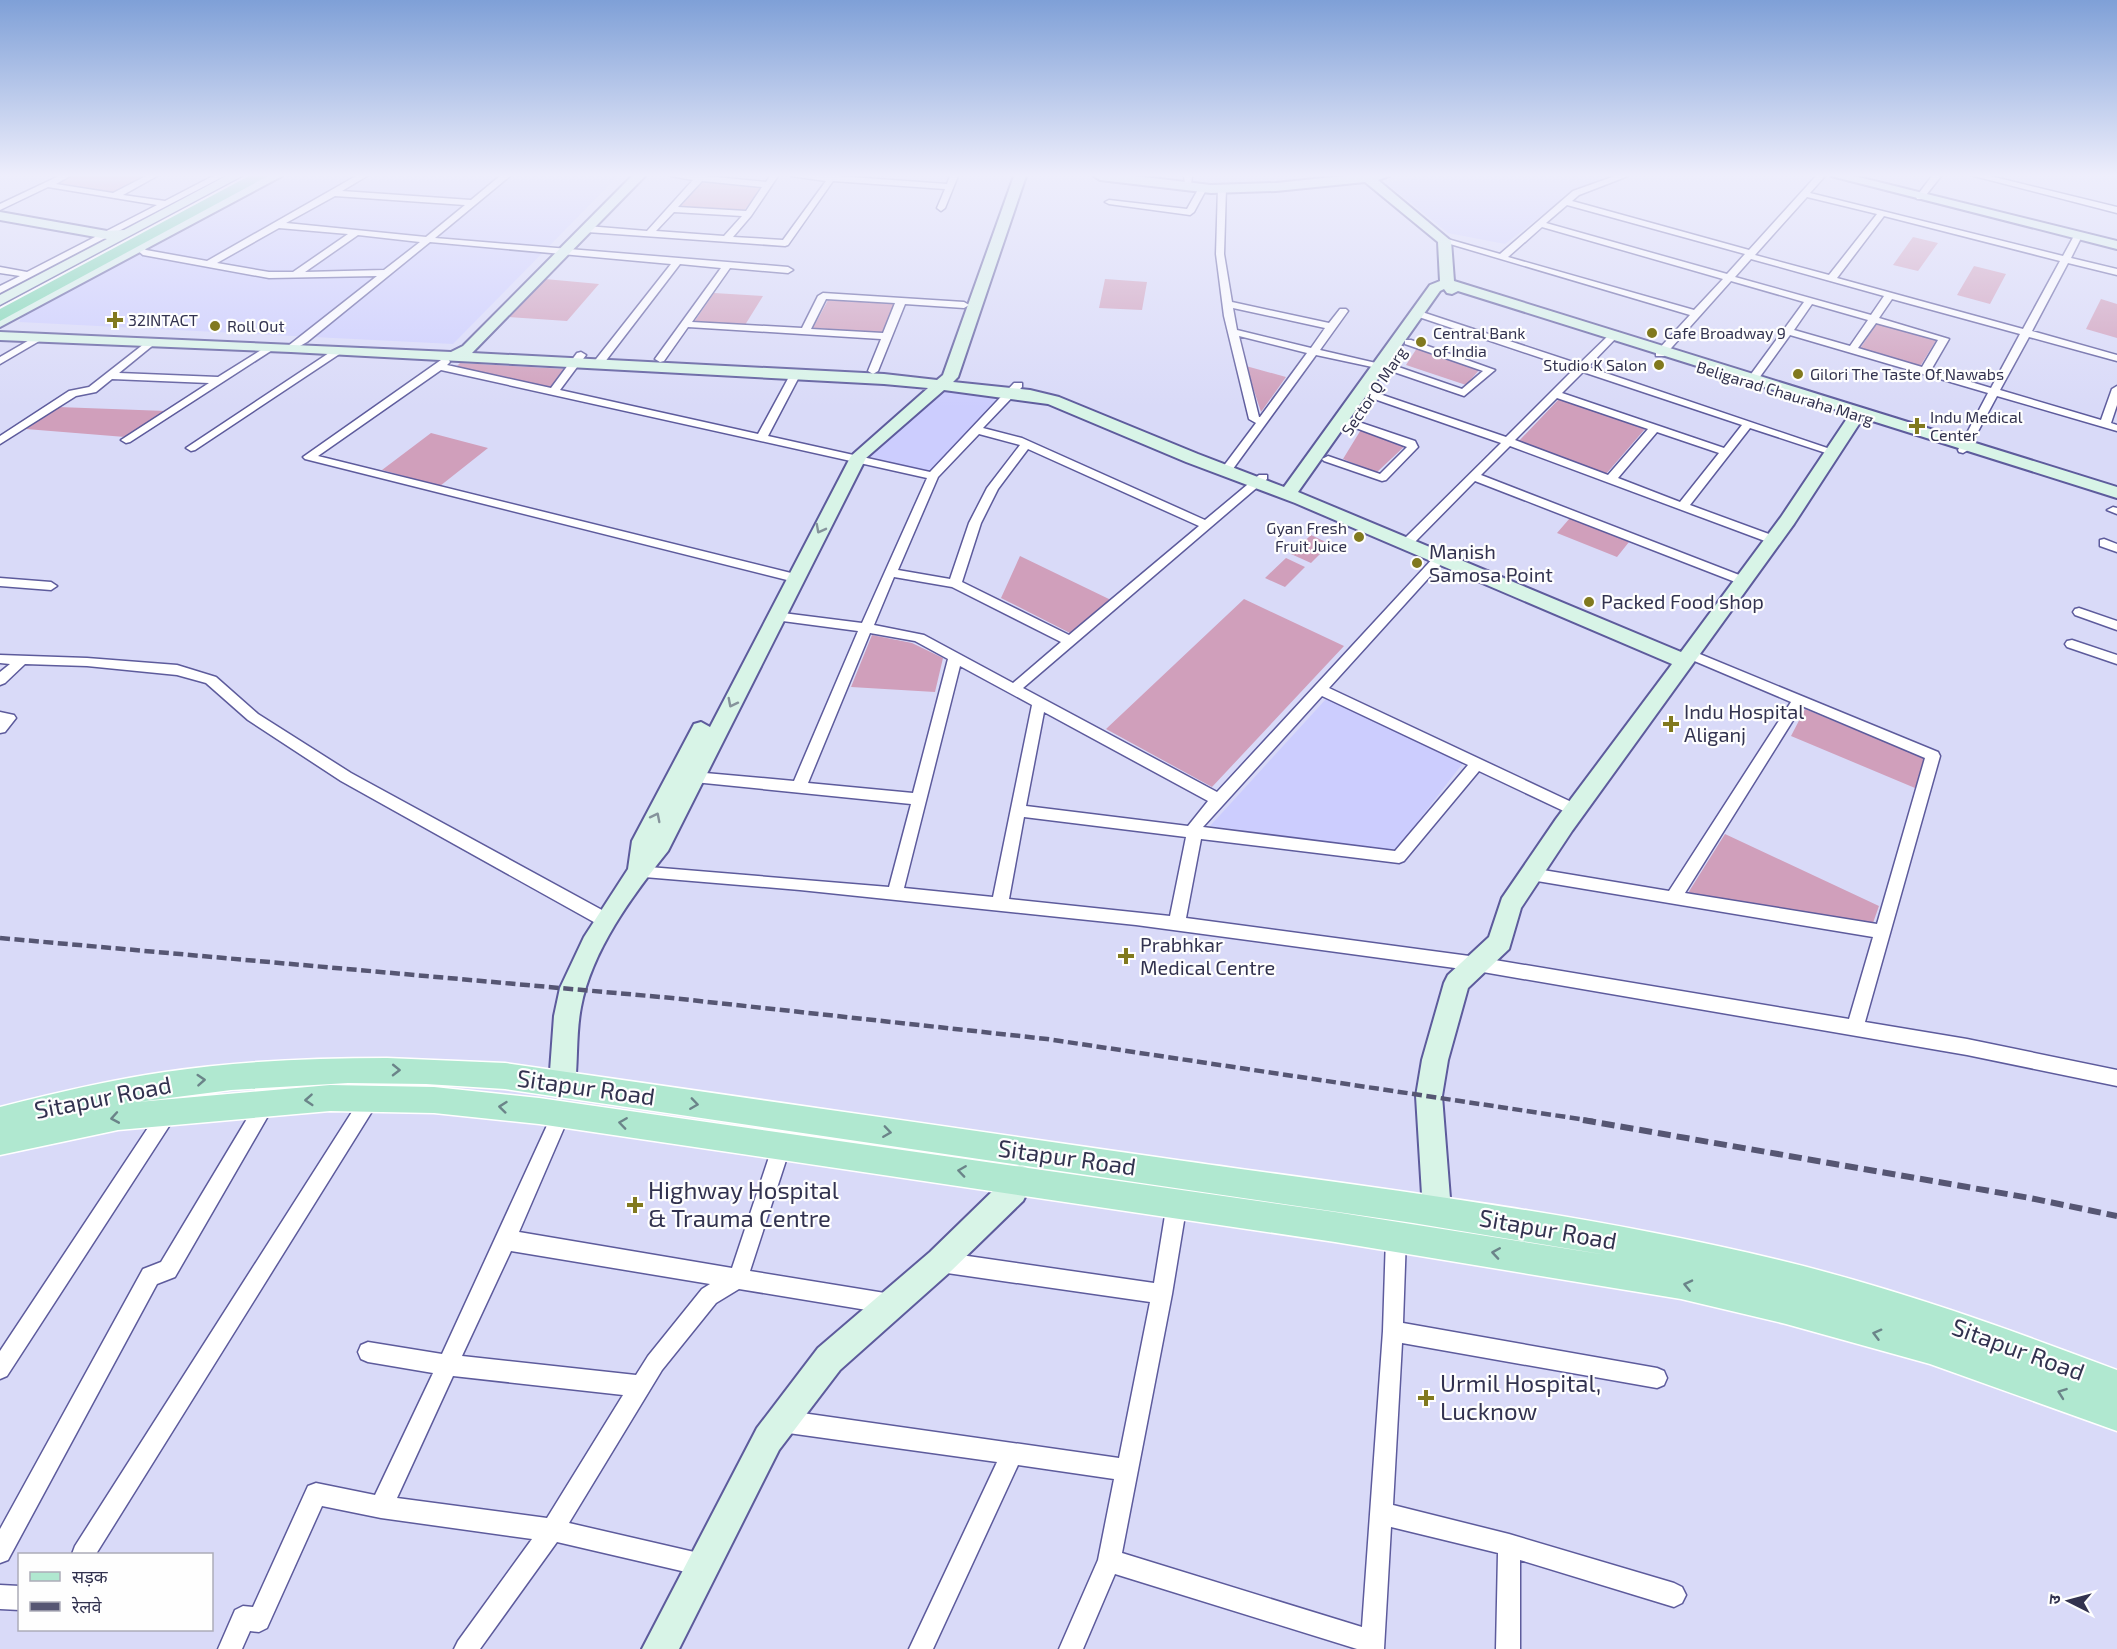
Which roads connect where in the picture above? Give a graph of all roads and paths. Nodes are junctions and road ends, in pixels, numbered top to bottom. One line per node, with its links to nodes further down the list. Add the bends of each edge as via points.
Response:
1 (90, 253): 34 (street)
2 (95, 253): 40 (street)
3 (98, 253): 49 (highway)
4 (99, 253): 51 (street)
5 (103, 253): 45 (highway)
6 (149, 253): 27 (street)
7 (228, 253): 27 (street)
8 (327, 253): 31 (street)
9 (405, 253): 32 (street)
10 (558, 253): 68 (street)
11 (572, 253): 26 (street)
12 (986, 253): 44 (street)
13 (987, 253): 84 (street)
14 (1221, 253): 43 (street)
15 (1446, 253): 37 (street)
16 (1491, 253): 24 (street)
17 (1507, 253): 24 (street)
18 (1641, 253): 35 (street)
19 (1743, 253): 23 (street)
20 (1851, 253): 36 (street)
21 (2042, 253): 25 (street)
22 (2069, 253): 25 (street)
23 (1750, 255): 35 (street); 36 (street)
24 (1503, 256): 47 (street)
25 (2066, 259): 33 (street); 57 (street)
26 (678, 261): 28 (street); 74 (street)
27 (210, 263): 31 (street, via 254,274)
28 (728, 265): 30 (street); 52 (street)
29 (0, 270): 34 (street)
30 (788, 270)
31 (297, 273): 32 (street)
32 (379, 273): 63 (street)
33 (2117, 273)
34 (28, 275): 38 (street)
35 (1729, 278): 42 (street); 47 (street)
36 (1831, 279): 39 (street)
37 (1450, 286): 48 (street, Sector Q Marg); 60 (street, Beligarad Chauraha Marg)
38 (0, 290)
39 (1890, 295): 50 (street); 57 (street)
40 (0, 301)
41 (901, 301): 44 (street); 54 (street, via 823,296); 59 (street)
42 (1810, 301): 50 (street); 55 (street)
43 (1227, 304): 53 (street); 56 (street)
44 (964, 305): 84 (street)
45 (0, 308)
46 (1343, 312): 53 (street)
47 (1696, 314): 70 (street)
48 (1421, 315): 64 (street, Sector Q Marg); 77 (street); 78 (street)
49 (0, 316)
50 (1874, 319): 66 (street); 80 (street, via 1944,339)
51 (0, 323): 63 (street)
52 (685, 324): 54 (street); 73 (street)
53 (1332, 327): 69 (street)
54 (805, 331): 59 (street)
55 (1788, 331): 66 (street); 85 (street)
56 (1233, 332): 69 (street); 94 (street, via 1254,418)
57 (2027, 333): 71 (street); 89 (street)
58 (0, 336): 61 (street)
59 (887, 336): 79 (street)
60 (1612, 336): 70 (street, Beligarad Chauraha Marg); 78 (street)
61 (38, 338): 62 (street); 75 (street)
62 (152, 342): 65 (street); 82 (street)
63 (297, 342): 65 (street); 67 (street); 68 (street)
64 (1408, 342): 77 (street, Sector Q Marg); 77 (street, via 1490,370 1464,393)
65 (272, 347): 83 (street)
66 (1852, 350): 80 (street)
67 (339, 351): 68 (street); 105 (street)
68 (459, 351): 72 (street); 76 (street)
69 (1314, 351): 77 (street); 94 (street)
70 (1661, 352): 85 (street, Beligarad Chauraha Marg)
71 (2117, 358)
72 (578, 359): 74 (street); 87 (street)
73 (660, 359): 74 (street); 79 (street)
74 (601, 360): 81 (street)
75 (0, 361)
76 (438, 366): 87 (street); 127 (street, via 309,456)
77 (1385, 367): 88 (street, Sector Q Marg)
78 (1581, 368): 90 (street); 95 (street)
79 (873, 371): 84 (street)
80 (1925, 371): 89 (street)
81 (795, 375): 84 (street); 100 (street)
82 (109, 376): 83 (street); 102 (street, via 92,390 73,393)
83 (219, 380): 101 (street)
84 (938, 380): 86 (street); 109 (street, via 888,429)
85 (1751, 381): 92 (street, Beligarad Chauraha Marg)
86 (1015, 389): 99 (street); 111 (street)
87 (553, 392): 100 (street)
88 (1367, 392): 93 (street, Sector Q Marg); 103 (street)
89 (1995, 392): 96 (street); 106 (street)
90 (1554, 394): 97 (street); 103 (street)
91 (2116, 395): 96 (street)
92 (1857, 414): 106 (street, Beligarad Chauraha Marg); 108 (street)
93 (1347, 421): 110 (street, Sector Q Marg); 110 (street, via 1413,447 1382,478); 117 (street)
94 (1263, 422): 111 (street)
95 (1748, 424): 107 (street); 108 (street)
96 (2105, 425): 98 (street)
97 (1655, 428): 107 (street); 115 (street)
98 (2117, 428)
99 (977, 429): 104 (street); 112 (street)
100 (761, 439): 109 (street)
101 (126, 440)
102 (0, 441)
103 (1508, 441): 113 (street); 115 (street)
104 (1026, 444): 120 (street); 130 (street, via 993,488 975,523)
105 (191, 448)
106 (1965, 448): 116 (street); 119 (street, Beligarad Chauraha Marg)
107 (1726, 452): 118 (street)
108 (1833, 452): 121 (street)
109 (850, 459): 112 (street); 127 (street)
110 (1328, 459): 117 (street, Sector Q Marg)
111 (1229, 468): 114 (street)
112 (933, 476): 126 (street)
113 (1473, 476): 123 (street); 128 (street)
114 (1260, 480): 117 (street); 120 (street)
115 (1610, 480): 118 (street)
116 (2117, 493)
117 (1296, 494): 123 (street)
118 (1682, 507): 121 (street)
119 (2116, 507)
120 (1207, 525): 136 (street)
121 (1773, 540): 128 (street)
122 (2104, 543): 124 (street)
123 (1406, 544): 125 (street)
124 (2117, 548)
125 (1440, 558): 138 (street); 145 (street)
126 (891, 573): 130 (street); 135 (street)
127 (788, 575): 133 (street); 158 (street, one-way to 127, via 643,841)
128 (1743, 581): 138 (street)
129 (0, 582): 131 (street)
130 (955, 584): 136 (street)
131 (51, 586)
132 (2079, 612): 134 (street)
133 (775, 616): 135 (street); 151 (street, one-way to 151)
134 (2117, 626)
135 (866, 628): 139 (street, via 919,638); 152 (street)
136 (1071, 641): 144 (street)
137 (2072, 644): 141 (street)
138 (1687, 657): 146 (street); 155 (street)
139 (955, 658): 144 (street); 153 (street)
140 (0, 659): 142 (street)
141 (2117, 660)
142 (21, 661): 143 (street); 163 (street, via 177,670 211,680 253,717 346,777)
143 (0, 680)
144 (1014, 689): 147 (street)
145 (1319, 689): 150 (street); 154 (street)
146 (1799, 700): 161 (street); 165 (street, via 1933,756)
147 (1039, 703): 154 (street); 156 (street)
148 (0, 717): 149 (street, via 9,718)
149 (0, 728)
150 (1477, 764): 155 (street); 157 (street, via 1399,857)
151 (694, 777): 152 (street); 158 (street, via 660,845)
152 (799, 787): 153 (street)
153 (919, 799): 160 (street)
154 (1217, 799): 157 (street)
155 (1575, 810): 159 (street)
156 (1019, 811): 157 (street); 162 (street)
157 (1194, 832): 164 (street)
158 (637, 872): 160 (street); 163 (street)
159 (1531, 874): 161 (street); 166 (street, via 1510,905 1500,942)
160 (895, 894): 162 (street)
161 (1673, 898): 165 (street)
162 (1000, 904): 164 (street)
163 (607, 921): 170 (street, via 587,956 568,1006)
164 (1177, 923): 166 (street)
165 (1882, 932): 167 (street)
166 (1476, 964): 167 (street); 178 (street, via 1457,983 1429,1096)
167 (1855, 1029): 168 (street)
168 (2117, 1078)
169 (370, 1099): 170 (main road, Sitapur Road, one-way to 169); 171 (main road, Sitapur Road, one-way to 171); 201 (street)
170 (562, 1099): 173 (main road, Sitapur Road, one-way to 170, via 190,1081 317,1071 448,1071); 175 (main road, Sitapur Road, one-way to 170); 178 (main road, Sitapur Road, one-way to 178); 180 (street)
171 (266, 1103): 172 (main road, Sitapur Road); 200 (street, via 168,1270 150,1276)
172 (169, 1111): 174 (main road, Sitapur Road, one-way to 174, via 118,1117); 188 (street)
173 (0, 1120)
174 (0, 1142)
175 (782, 1145): 176 (main road, Sitapur Road, one-way to 175); 182 (street)
176 (1020, 1179): 177 (main road, Sitapur Road); 181 (street, via 1013,1191)
177 (1177, 1203): 179 (main road, Sitapur Road); 183 (street)
178 (1437, 1212): 191 (main road, Sitapur Road, via 1622,1243 1780,1276 1918,1315)
179 (1396, 1237): 185 (street); 192 (main road, Sitapur Road, one-way to 179, via 1930,1348 1786,1308 1681,1283)
180 (506, 1240): 182 (street); 187 (street)
181 (940, 1262): 183 (street); 184 (street)
182 (738, 1278): 184 (street); 190 (street, via 709,1296)
183 (1162, 1294): 195 (street)
184 (891, 1304): 193 (street, via 829,1359)
185 (1393, 1331): 189 (street); 197 (street)
186 (368, 1352): 187 (street)
187 (447, 1365): 190 (street); 196 (street)
188 (0, 1369)
189 (1658, 1378)
190 (641, 1386): 198 (street)
191 (2117, 1387)
192 (2117, 1414)
193 (782, 1421): 194 (street); 203 (street, via 768,1438)
194 (1012, 1454): 195 (street); 211 (street)
195 (1127, 1470): 202 (street)
196 (381, 1507): 198 (street); 208 (street, via 316,1494 259,1620 243,1618)
197 (1381, 1513): 199 (street); 207 (street)
198 (552, 1530): 203 (street); 209 (street)
199 (1509, 1545): 204 (street); 213 (street)
200 (0, 1552)
201 (83, 1553)
202 (1109, 1561): 207 (street); 212 (street)
203 (703, 1564): 210 (street)
204 (1674, 1595)
205 (0, 1597): 206 (street)
206 (18, 1598)
207 (1372, 1646)
208 (230, 1649)
209 (466, 1649)
210 (660, 1649)
211 (921, 1649)
212 (1071, 1649)
213 (1508, 1649)

